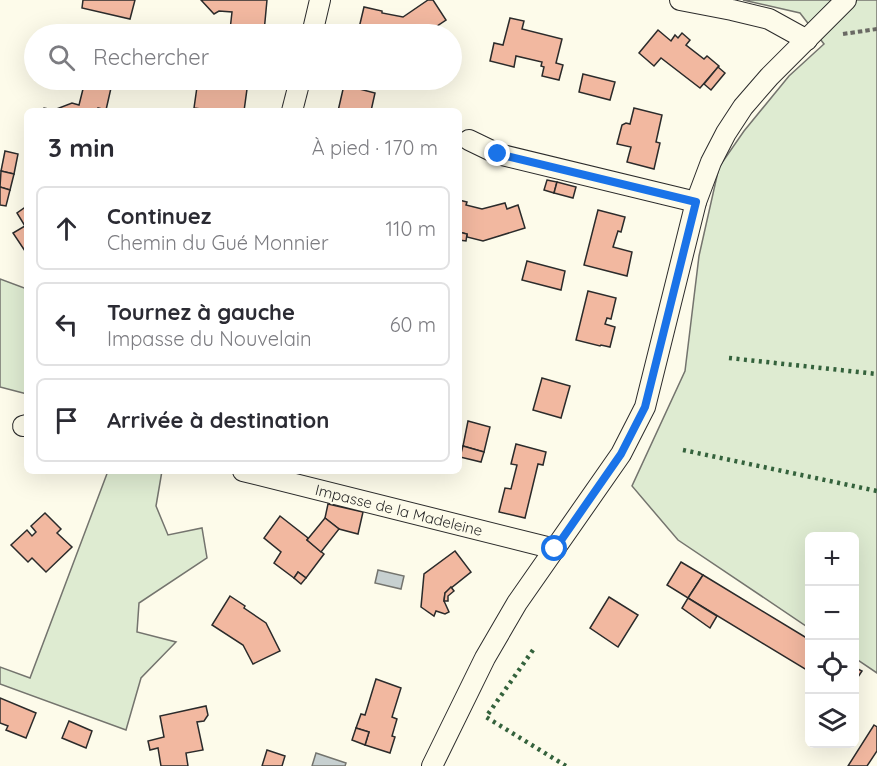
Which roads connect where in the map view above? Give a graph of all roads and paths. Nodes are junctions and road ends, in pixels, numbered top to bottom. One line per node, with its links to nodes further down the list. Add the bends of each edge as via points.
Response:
1 (320, 0): 4 (street)
2 (680, 0): 5 (street, via 769,19)
3 (846, 0): 5 (street)
4 (314, 24)
5 (807, 40): 9 (street, via 743,107 711,162)
6 (297, 90): 7 (street)
7 (293, 108)
8 (469, 140): 9 (street, via 498,154)
9 (696, 202): 11 (street, via 645,407 621,454)
10 (255, 474): 11 (street, Impasse de la Madeleine)
11 (555, 549): 12 (street, via 485,658)
12 (432, 766)

